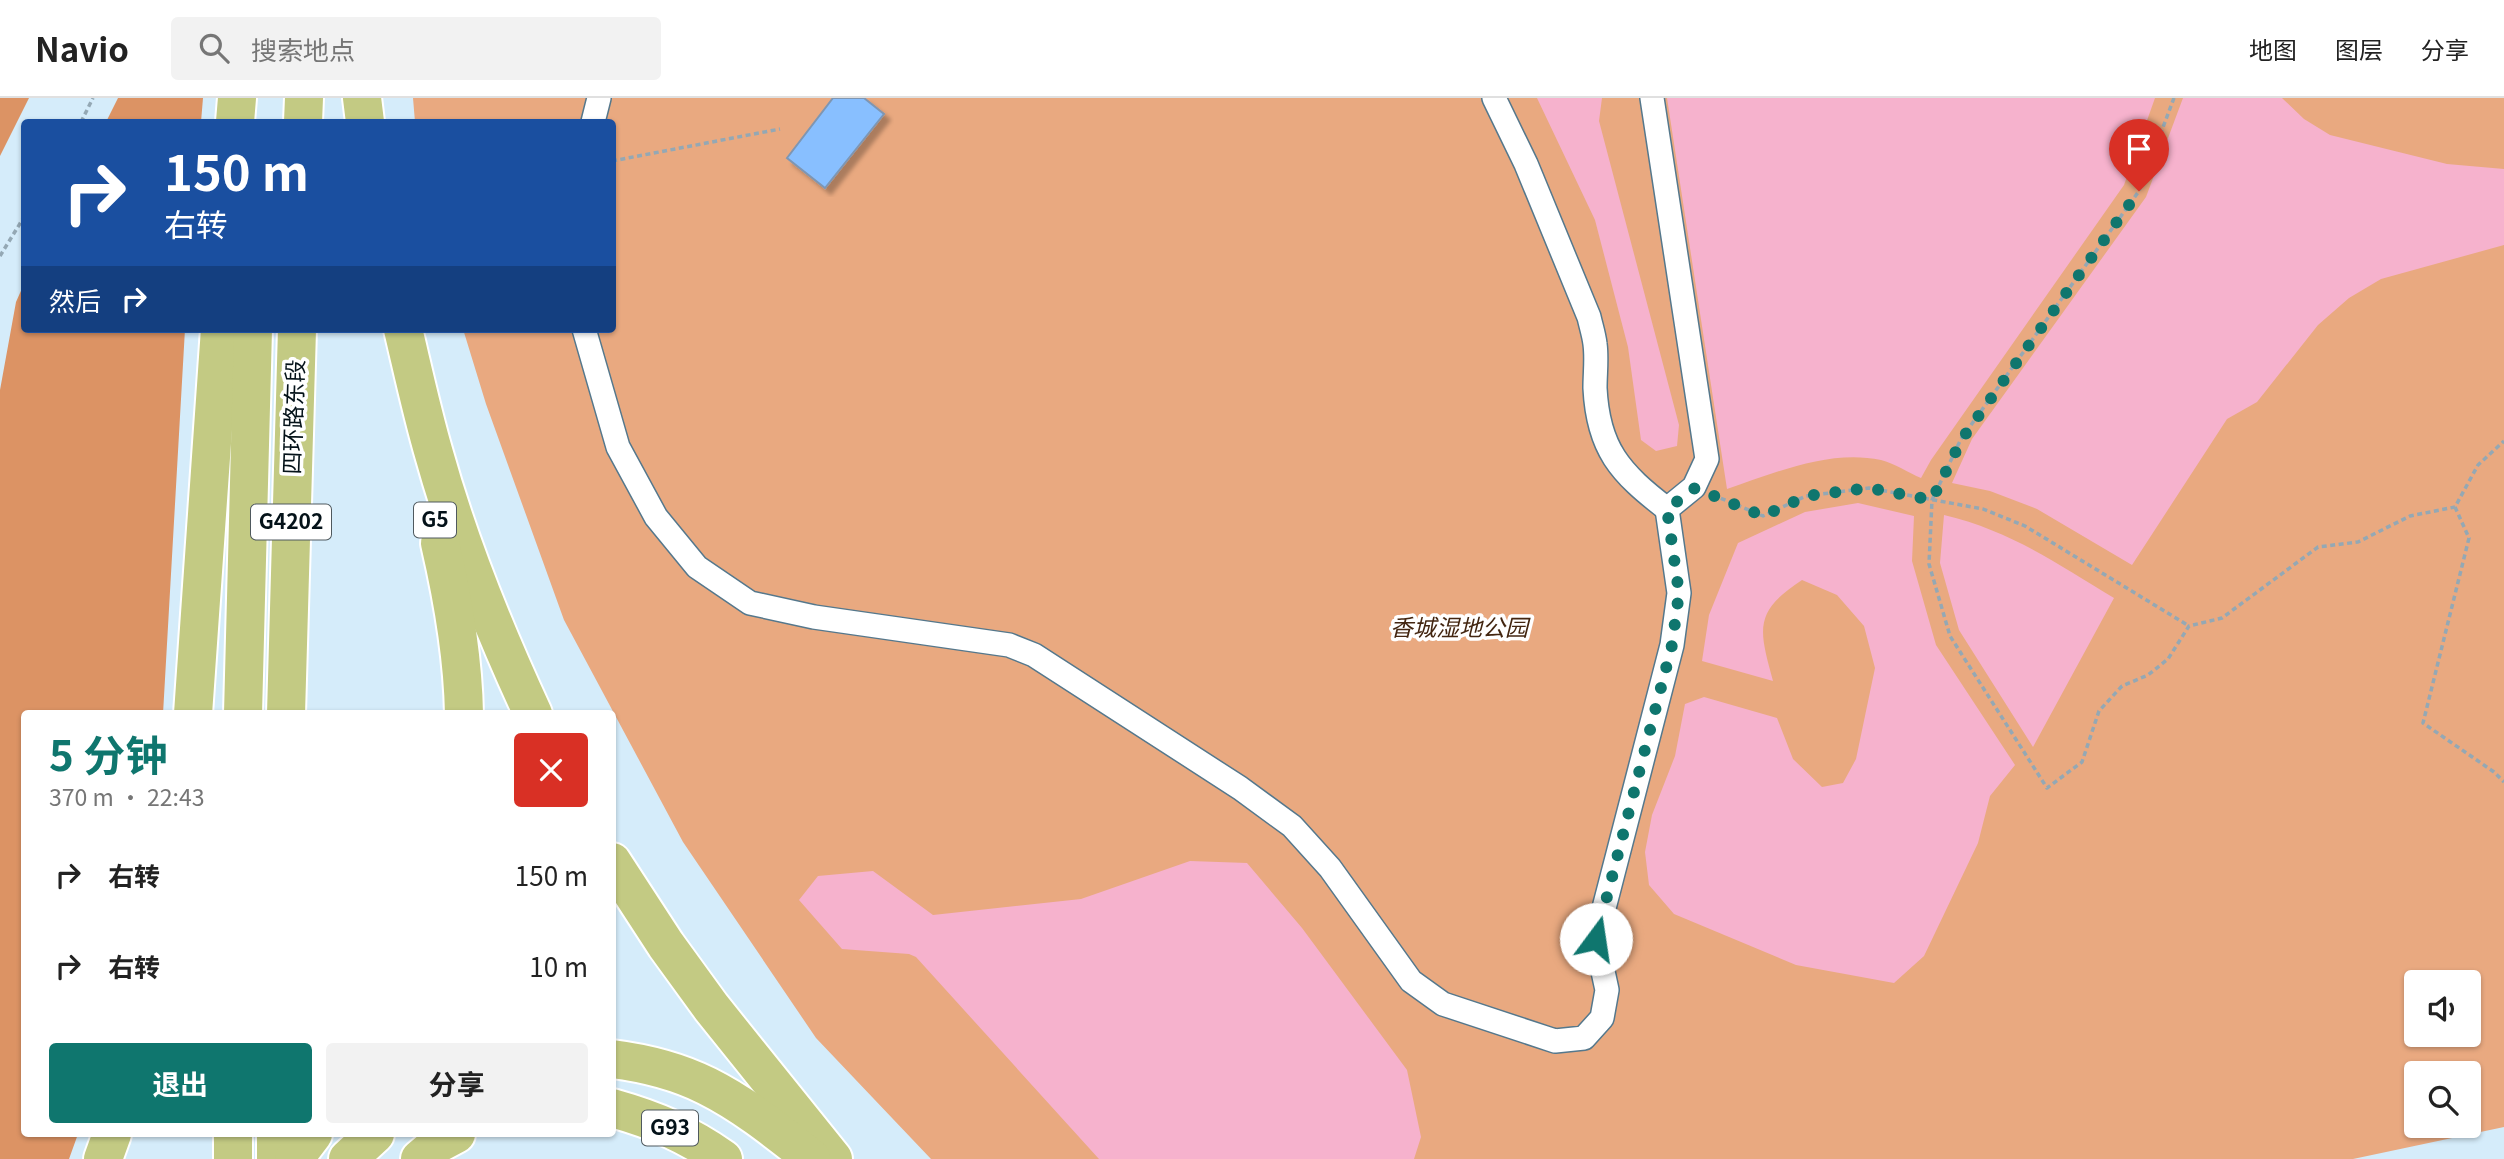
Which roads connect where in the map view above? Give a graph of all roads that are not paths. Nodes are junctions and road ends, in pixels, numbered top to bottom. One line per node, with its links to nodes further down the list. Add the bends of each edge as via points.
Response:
1 (237, 98): 8 (highway)
2 (257, 98): 9 (highway)
3 (304, 98): 10 (highway)
4 (362, 98): 11 (highway)
5 (599, 98): 12 (street)
6 (1494, 98): 19 (street, via 1589,317 1604,440 1618,465)
7 (1652, 98): 19 (street, via 1707,459 1695,488)
8 (235, 119)
9 (257, 119)
10 (303, 119)
11 (365, 119)
12 (594, 119)
13 (220, 333): 20 (highway)
14 (253, 333): 21 (highway, 四环路东段 / G4202)
15 (297, 333): 22 (highway, 四环路东段 / G4202)
16 (393, 333): 23 (highway, G5, via 450,590)
17 (404, 333): 24 (highway, via 455,523)
18 (585, 333): 19 (street, via 618,447 656,517 697,567 750,603 814,617 1009,645 1034,655 1292,826 1330,868 1411,981 1443,1004 1555,1041 1584,1038 1602,1018 1606,990 1596,939 1672,645 1679,593)
19 (1667, 509)
20 (193, 710)
21 (243, 710)
22 (286, 710)
23 (464, 710)
24 (531, 710)
25 (616, 868): 42 (highway, via 711,1007)
26 (616, 1060): 41 (highway, via 659,1068 707,1086)
27 (616, 1109): 40 (highway, G93, via 657,1121)
28 (111, 1137): 34 (highway)
29 (233, 1137): 35 (highway)
30 (276, 1137): 36 (highway)
31 (311, 1137): 37 (highway)
32 (372, 1137): 38 (highway)
33 (450, 1137): 39 (highway)
34 (103, 1159)
35 (233, 1159)
36 (276, 1159)
37 (295, 1159)
38 (348, 1159)
39 (419, 1159)
40 (723, 1159)
41 (813, 1159)
42 (833, 1159)

